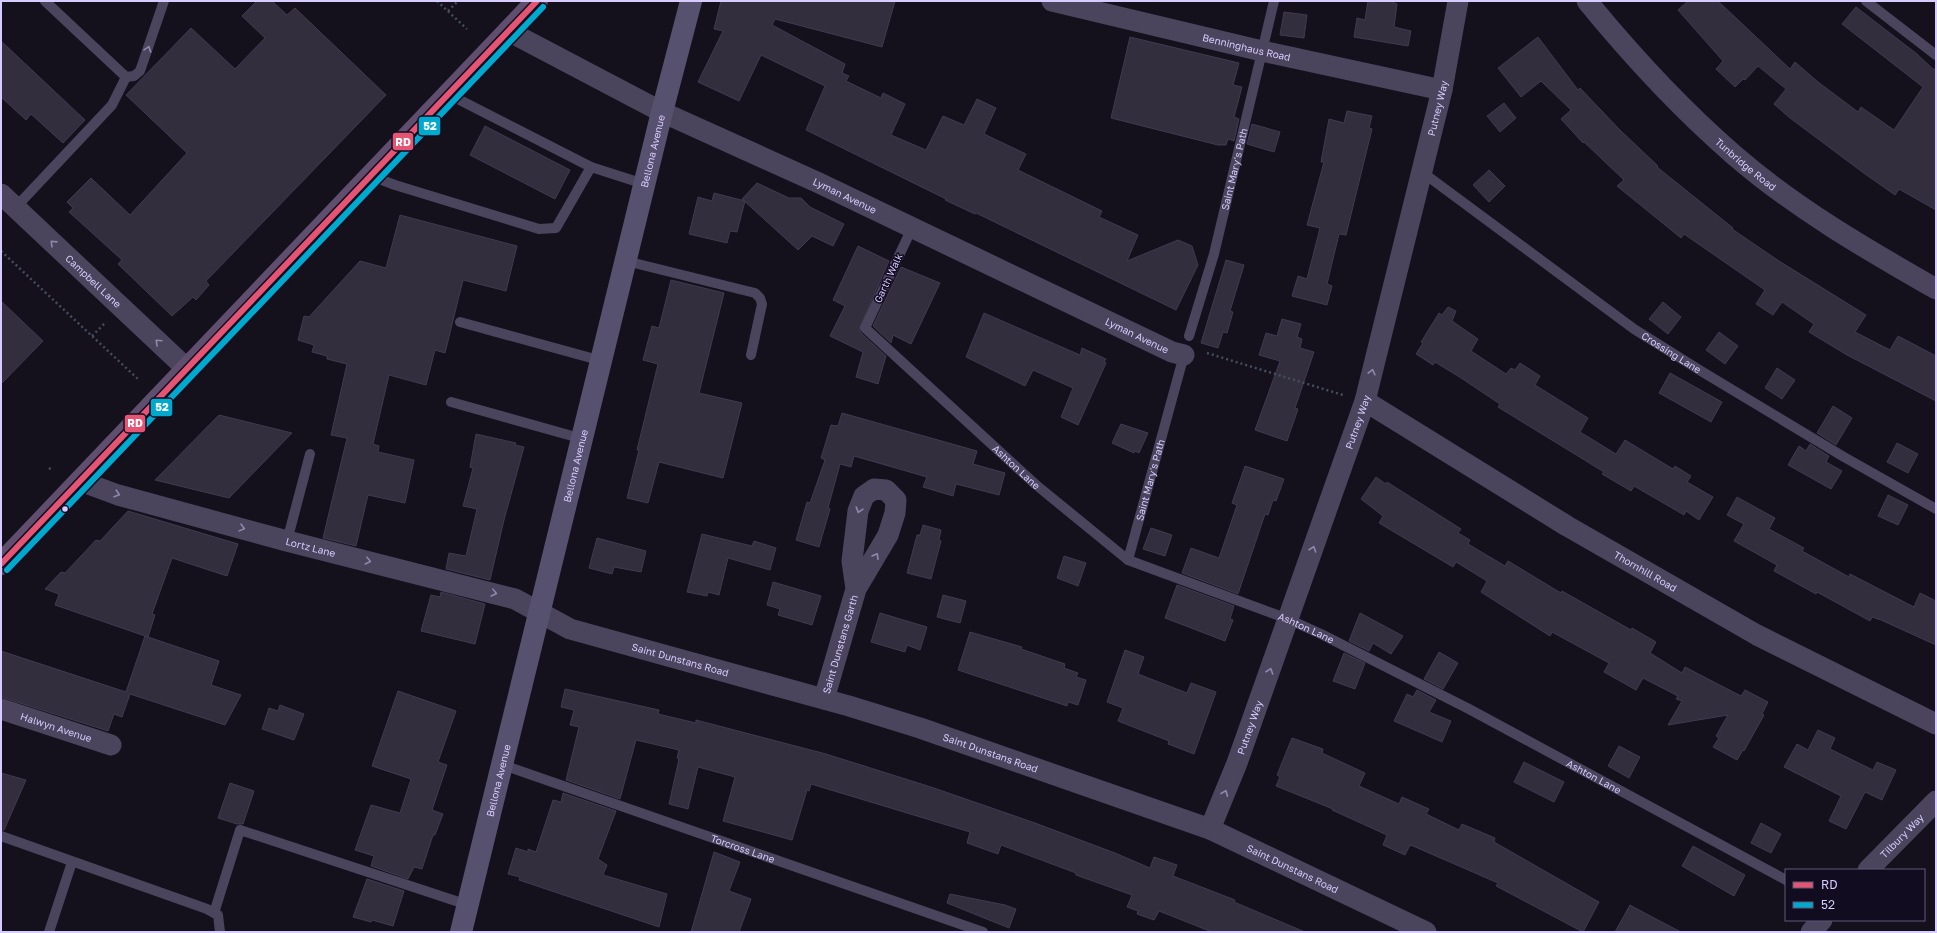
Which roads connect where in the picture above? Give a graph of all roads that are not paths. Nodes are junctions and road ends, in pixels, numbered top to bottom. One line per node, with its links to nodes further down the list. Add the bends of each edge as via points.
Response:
1 (45, 1): 13 (lane)
2 (164, 1): 13 (lane, one-way to 2, via 134,76 140,71)
3 (537, 1): 10 (main road)
4 (691, 1): 16 (street, Bellona Avenue)
5 (1052, 1): 11 (street, Benninghaus Road)
6 (1274, 1): 11 (lane, Saint Mary's Path)
7 (1458, 1): 14 (street, Putney Way)
8 (1587, 1): 24 (street, Tunbridge Road, via 1628,52 1734,155 1793,200 1860,245)
9 (1866, 1): 12 (lane)
10 (508, 31): 15 (main road); 16 (street, Lyman Avenue)
11 (1262, 51): 14 (street, Benninghaus Road); 27 (lane, Saint Mary's Path)
12 (1936, 55)
13 (126, 77): 21 (lane, via 112,105)
14 (1442, 90): 18 (street, Putney Way)
15 (448, 94): 17 (lane); 19 (main road)
16 (662, 112): 20 (street, Bellona Avenue); 22 (street, Lyman Avenue)
17 (591, 166): 19 (lane, via 556,228 539,229); 20 (lane)
18 (1422, 172): 31 (street, Putney Way, one-way to 18); 36 (lane, Crossing Lane, via 1634,329 1838,453)
19 (370, 176): 30 (main road)
20 (644, 184): 23 (street, Bellona Avenue)
21 (8, 201): 30 (street, Campbell Lane, one-way to 21)
22 (912, 228): 26 (lane, Garth Walk); 27 (street, Lyman Avenue, via 1165,348)
23 (626, 261): 28 (lane, via 755,293 762,304); 29 (street, Bellona Avenue)
24 (1936, 288)
25 (460, 322): 29 (lane)
26 (865, 328): 38 (lane, Ashton Lane, via 1034,484)
27 (1191, 347): 38 (lane, Saint Mary's Path)
28 (751, 355)
29 (602, 361): 33 (street, Bellona Avenue)
30 (187, 369): 35 (main road)
31 (1365, 401): 42 (street, Putney Way, one-way to 31); 45 (street, Thornhill Road, via 1567,526 1757,635)
32 (451, 402): 33 (lane)
33 (583, 439): 41 (street, Bellona Avenue)
34 (310, 454): 37 (lane)
35 (80, 481): 37 (street, Lortz Lane, one-way to 37, via 118,495); 39 (main road)
36 (1936, 509)
37 (287, 541): 41 (street, Lortz Lane, one-way to 41, via 514,599)
38 (1128, 560): 42 (lane, Ashton Lane)
39 (1, 564)
40 (856, 589): 43 (street, Saint Dunstans Garth)
41 (541, 613): 43 (street, Saint Dunstans Road, via 570,628); 47 (street, Bellona Avenue)
42 (1288, 619): 49 (street, Putney Way, one-way to 42, via 1237,763); 53 (lane, Ashton Lane, via 1469,709)
43 (824, 699): 49 (street, Saint Dunstans Road, via 920,728)
44 (1, 709): 46 (street, Halwyn Avenue)
45 (1936, 724)
46 (111, 746)
47 (503, 765): 54 (street, Bellona Avenue); 60 (lane, Torcross Lane)
48 (1936, 801): 52 (street, Tilbury Way)
49 (1210, 829): 61 (street, Saint Dunstans Road)
50 (1, 836): 51 (lane)
51 (72, 862): 55 (lane); 58 (lane)
52 (1869, 869)
53 (1785, 879)
54 (468, 905): 55 (lane, via 240,830); 57 (street, Bellona Avenue)
55 (214, 913): 59 (lane, via 218,915)
56 (1821, 921): 62 (street)
57 (465, 931)
58 (49, 932)
59 (220, 932)
60 (983, 932)
61 (1426, 932)
62 (1811, 932)

